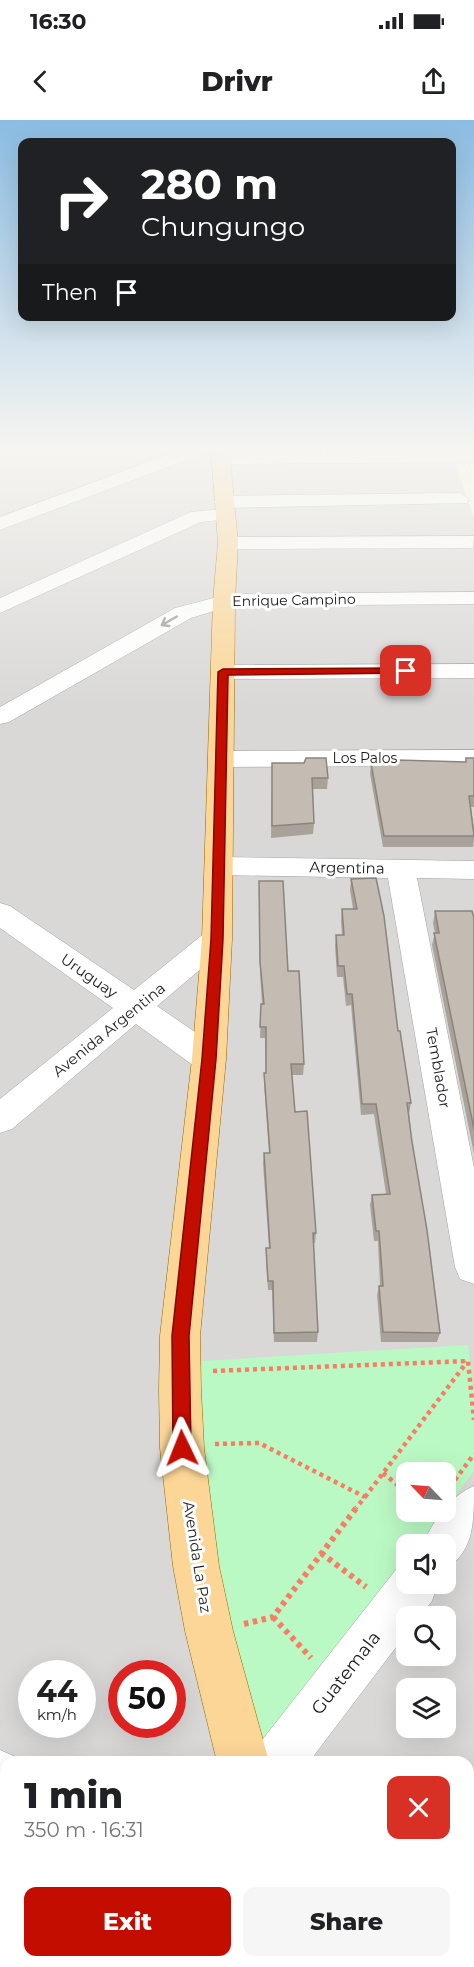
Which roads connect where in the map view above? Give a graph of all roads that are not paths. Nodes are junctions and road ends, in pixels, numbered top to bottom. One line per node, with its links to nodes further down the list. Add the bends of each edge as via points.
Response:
1 (156, 535): 7 (street)
2 (225, 535): 6 (main road, Avenida La Paz)
3 (389, 535): 4 (street)
4 (473, 543)
5 (474, 598): 6 (street, Enrique Campino)
6 (224, 601): 9 (main road, Avenida La Paz); 10 (street, Enrique Campino, one-way to 10, via 183,613)
7 (0, 606)
8 (474, 671): 9 (street)
9 (223, 672): 12 (main road, Avenida La Paz)
10 (0, 717)
11 (474, 758): 12 (street, Los Palos)
12 (221, 759): 13 (main road, Avenida La Paz)
13 (220, 866): 14 (street, Argentina); 17 (main road, Avenida La Paz)
14 (401, 869): 15 (street, Argentina); 21 (street, Temblador)
15 (474, 870)
16 (0, 913): 18 (street, Uruguay)
17 (217, 939): 18 (street, Avenida Argentina); 19 (main road, Avenida La Paz)
18 (135, 1009): 19 (street, Uruguay); 20 (street, Avenida Argentina)
19 (209, 1059): 25 (main road, Avenida La Paz, via 180,1336 182,1448 196,1566)
20 (0, 1119)
21 (474, 1267)
22 (463, 1497): 23 (street)
23 (450, 1534)
24 (394, 1588): 26 (street, Guatemala)
25 (241, 1756)
26 (281, 1756)

